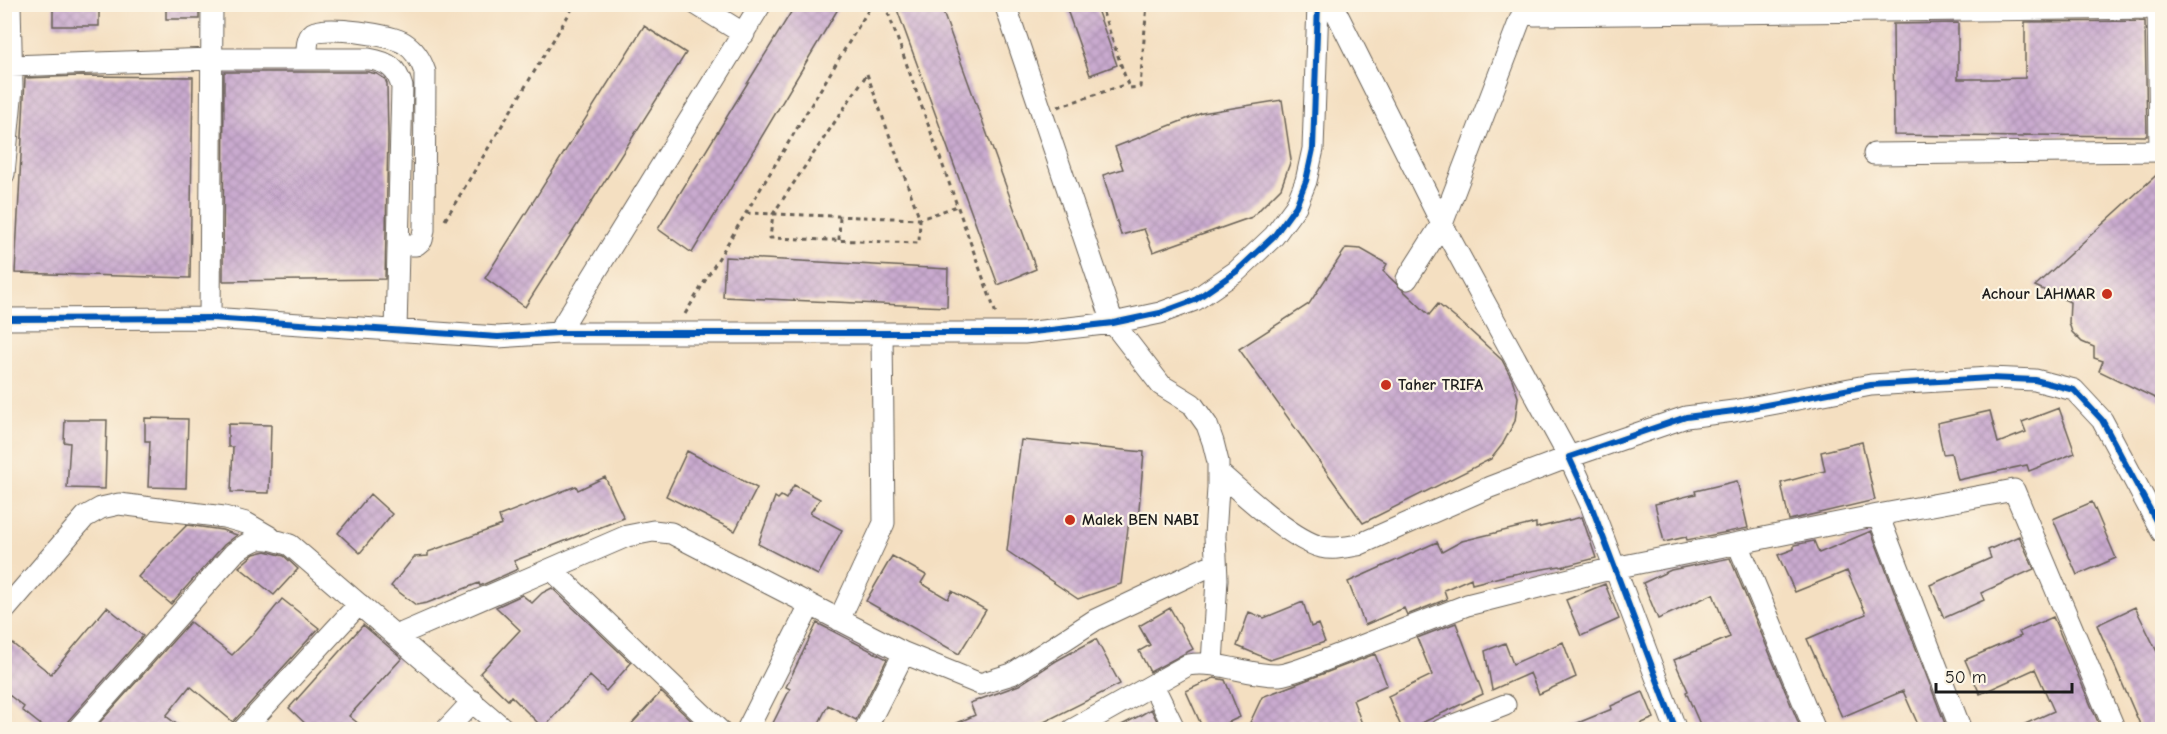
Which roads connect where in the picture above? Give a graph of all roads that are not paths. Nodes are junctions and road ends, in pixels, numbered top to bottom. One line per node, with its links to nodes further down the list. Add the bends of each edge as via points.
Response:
1 (10, 4): 14 (street)
2 (212, 4): 12 (street)
3 (696, 4): 11 (street)
4 (761, 4): 11 (street)
5 (1005, 4): 22 (street)
6 (1318, 4): 22 (street, via 1313,149 1296,206 1274,236 1237,271 1195,300 1160,314)
7 (1332, 4): 17 (street)
8 (1872, 7): 9 (street); 10 (street, via 1550,15)
9 (2159, 7): 15 (street, via 2160,151)
10 (1522, 8): 17 (street)
11 (744, 34): 24 (street)
12 (211, 59): 13 (street); 14 (street); 20 (street)
13 (307, 59): 18 (street, via 376,60 393,68 399,76 402,87); 18 (street, via 308,41 320,31 384,35 404,43 419,56 426,72 424,230 416,245)
14 (11, 66): 16 (street)
15 (1874, 154)
16 (4, 174)
17 (1443, 224): 19 (street); 26 (street)
18 (398, 245): 23 (street)
19 (1407, 279)
20 (210, 318): 21 (street); 23 (street)
21 (4, 319)
22 (1113, 323): 25 (street, via 1024,333); 27 (street, via 1161,385 1192,404 1207,425)
23 (396, 331): 24 (street, via 498,337)
24 (558, 333): 25 (street)
25 (882, 333): 38 (street, via 884,523)
26 (1569, 457): 27 (street, via 1358,545 1339,548 1322,547 1306,540); 29 (street, via 1686,417 1871,386 1990,378 2035,380 2074,390 2102,420); 33 (street)
27 (1218, 472): 32 (street)
28 (1878, 515): 31 (street); 57 (street); 58 (street, via 2014,490)
29 (2163, 532)
30 (270, 537): 35 (street, via 290,544); 37 (street, via 246,523 224,517 120,504 101,508 85,517); 45 (street, via 250,541 234,553)
31 (1738, 544): 33 (street); 56 (street)
32 (1216, 563): 40 (street, via 1095,621 1012,674 980,684); 41 (street)
33 (1614, 568): 41 (street, via 1467,605 1280,675); 55 (street)
34 (551, 569): 36 (street, via 627,536 653,531 671,533); 39 (street); 49 (street)
35 (359, 604): 39 (street); 46 (street)
36 (810, 605): 38 (street); 50 (street)
37 (4, 611)
38 (839, 620): 40 (street)
39 (396, 636): 43 (street)
40 (904, 653): 51 (street)
41 (1212, 664): 42 (street, via 1188,665)
42 (1153, 685): 52 (street); 53 (street)
43 (473, 701): 47 (street); 48 (street)
44 (1505, 705): 54 (street)
45 (77, 729)
46 (243, 729)
47 (446, 729)
48 (505, 729)
49 (719, 729)
50 (747, 729)
51 (865, 729)
52 (1072, 729)
53 (1175, 729)
54 (1441, 729)
55 (1676, 729)
56 (1815, 729)
57 (1961, 729)
58 (2115, 729)

